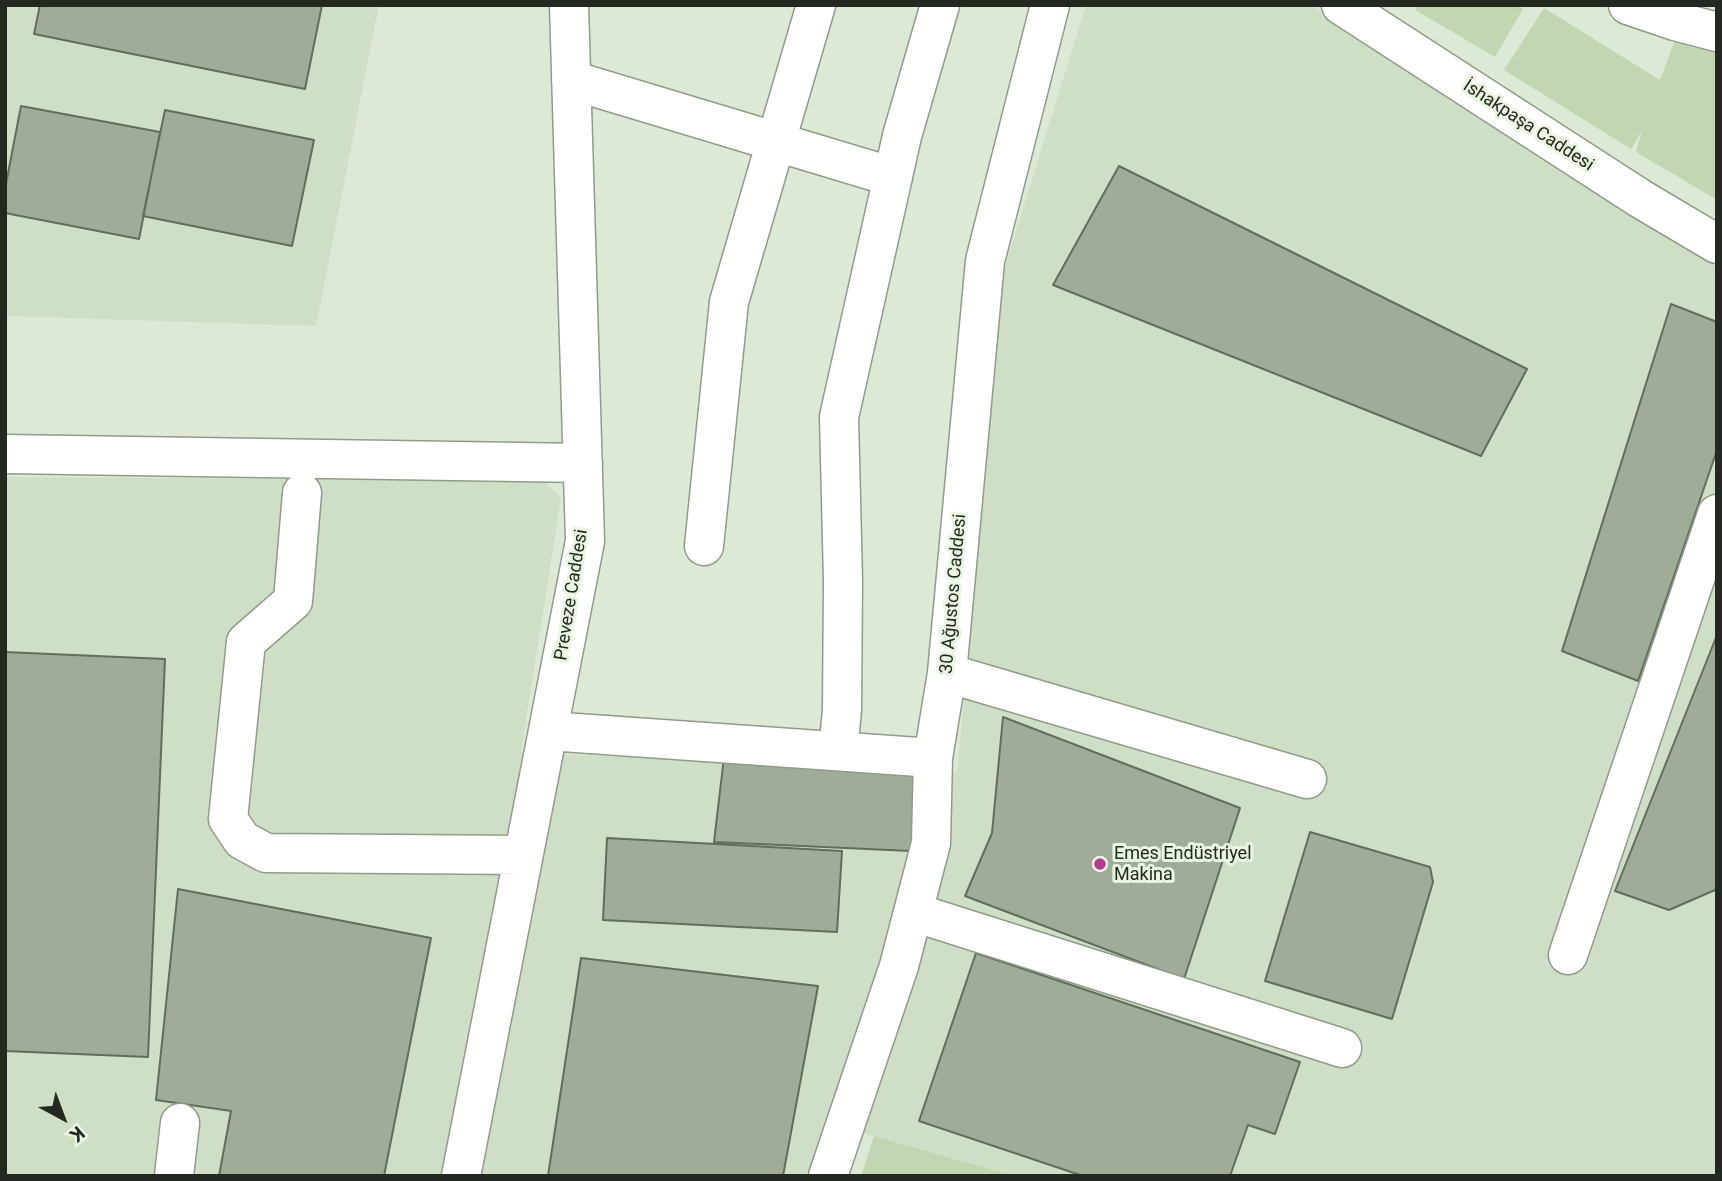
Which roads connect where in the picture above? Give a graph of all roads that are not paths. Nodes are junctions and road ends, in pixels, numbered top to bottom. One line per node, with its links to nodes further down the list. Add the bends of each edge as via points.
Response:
1 (569, 5): 9 (street, Preveze Caddesi)
2 (816, 5): 10 (street)
3 (940, 5): 11 (street)
4 (1050, 5): 18 (street, 30 Ağustos Caddesi, via 985,261)
5 (1628, 5): 7 (street)
6 (1356, 10): 12 (street, İshakpaşa Caddesi, via 1641,199)
7 (1677, 13): 8 (street)
8 (1717, 32)
9 (571, 80): 10 (street); 14 (street, Preveze Caddesi)
10 (776, 143): 11 (street); 17 (street, via 729,302)
11 (893, 177): 20 (street, via 839,416 843,581)
12 (1717, 244)
13 (5, 454): 14 (street)
14 (583, 463): 19 (street, Preveze Caddesi, via 585,541)
15 (302, 493): 23 (street, via 293,601 246,642 228,819 242,839 265,853)
16 (1717, 514): 25 (street)
17 (704, 546)
18 (947, 673): 21 (street, 30 Ağustos Caddesi); 22 (street)
19 (548, 731): 20 (street); 23 (street, Preveze Caddesi)
20 (838, 751): 21 (street)
21 (933, 758): 24 (street, 30 Ağustos Caddesi, via 931,843)
22 (1307, 779)
23 (523, 855): 29 (street, Preveze Caddesi)
24 (913, 912): 26 (street); 30 (street, 30 Ağustos Caddesi)
25 (1568, 955)
26 (1342, 1048)
27 (180, 1123): 28 (street)
28 (174, 1176)
29 (461, 1176)
30 (828, 1176)

